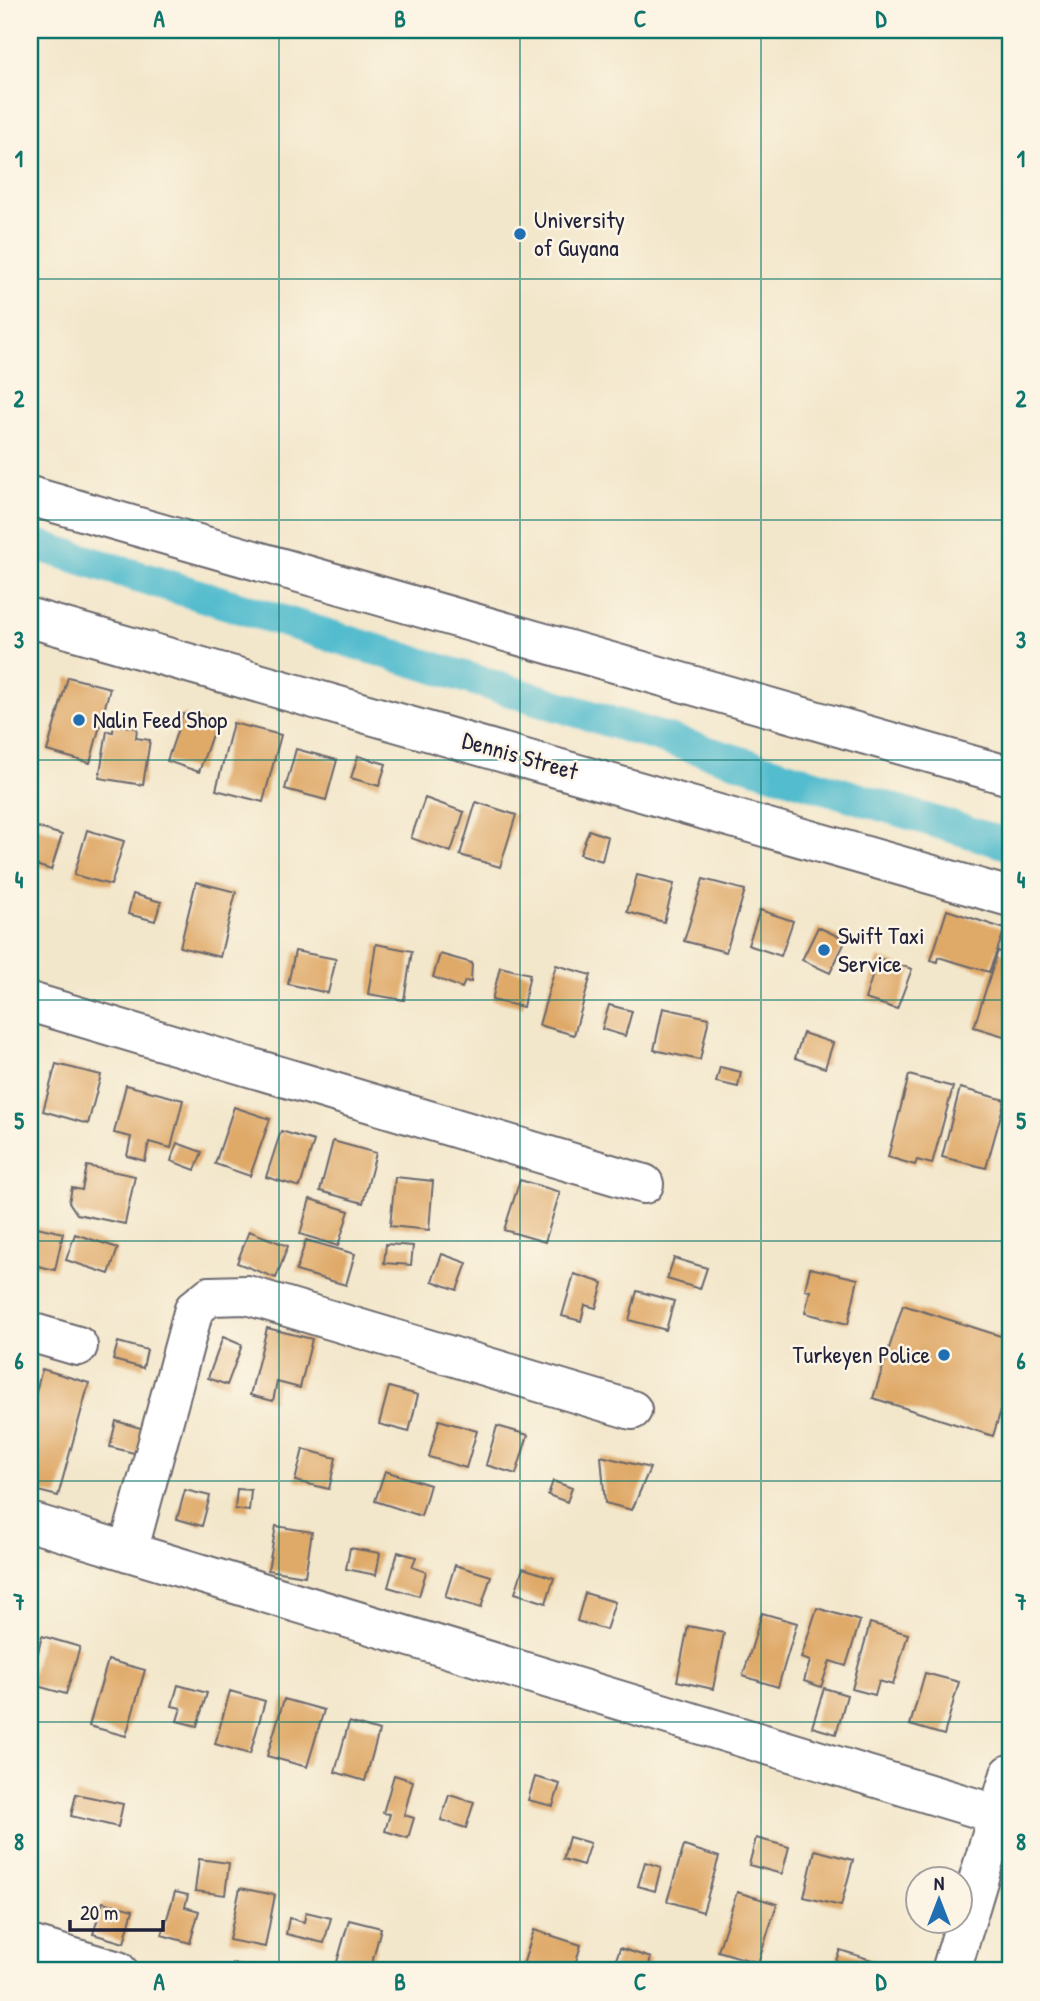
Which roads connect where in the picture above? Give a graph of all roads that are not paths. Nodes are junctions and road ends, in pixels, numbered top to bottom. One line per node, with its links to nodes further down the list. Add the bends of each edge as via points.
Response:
1 (30, 496): 3 (street)
2 (30, 618): 4 (street, Dennis Street)
3 (1010, 776)
4 (1010, 897)
5 (30, 1002): 6 (street)
6 (645, 1184)
7 (30, 1332): 8 (street)
8 (78, 1346)
9 (632, 1410): 11 (street, via 247,1295 210,1296 194,1309)
10 (30, 1522): 11 (street)
11 (128, 1552): 13 (street)
12 (1010, 1774): 13 (street)
13 (999, 1815): 16 (street)
14 (30, 1945): 15 (street)
15 (118, 1971)
16 (951, 1971)

